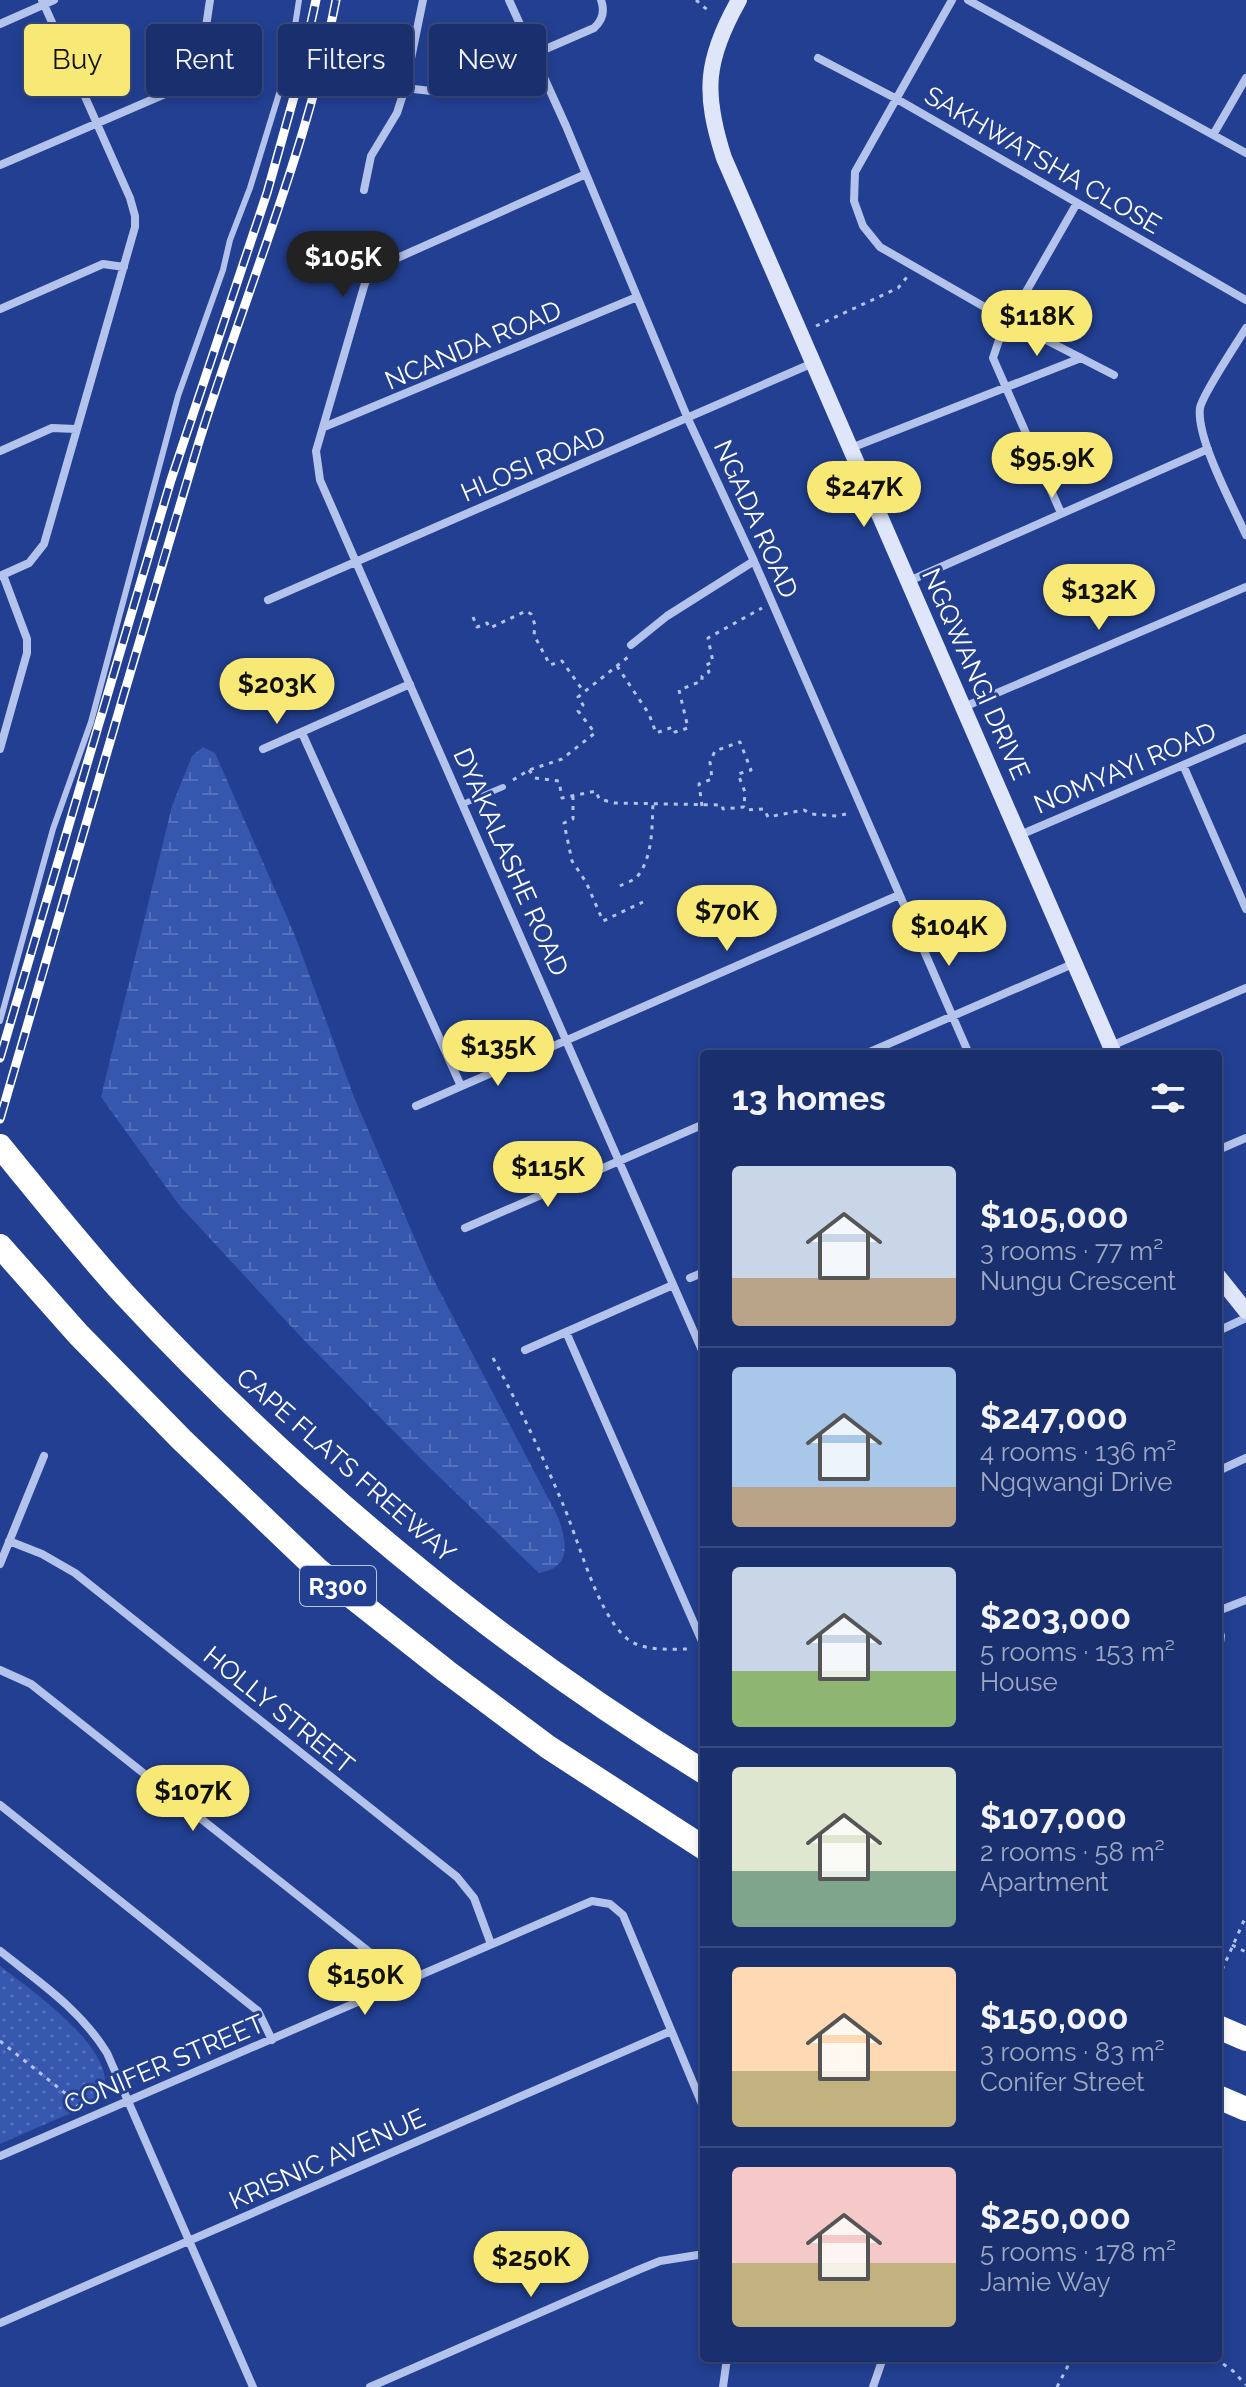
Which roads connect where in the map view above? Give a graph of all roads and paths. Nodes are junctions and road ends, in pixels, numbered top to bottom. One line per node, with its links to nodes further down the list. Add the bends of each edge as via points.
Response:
1 (54, 0): 11 (street)
2 (210, 0): 22 (street, via 190,79)
3 (299, 0): 84 (lane, via 290,58 178,396 91,722 53,829)
4 (423, 0): 15 (street)
5 (509, 0): 14 (street, NGADA ROAD)
6 (601, 0): 16 (street, via 602,20 594,28)
7 (696, 0): 12 (path)
8 (739, 0): 38 (street, NGQWANGI DRIVE, via 711,66 713,126)
9 (952, 0): 21 (street)
10 (968, 0): 23 (street)
11 (43, 2): 13 (street); 22 (street)
12 (715, 16)
13 (0, 24)
14 (520, 24)
15 (413, 49)
16 (546, 49)
17 (818, 58): 21 (street, SAKHWATSHA CLOSE)
18 (1246, 78): 23 (street)
19 (546, 82): 26 (street, NGADA ROAD)
20 (402, 96): 27 (street, via 371,156)
21 (895, 98): 28 (street, SAKHWATSHA CLOSE); 29 (street, via 855,172 854,201 863,226 880,247)
22 (96, 124): 25 (street); 30 (street, via 135,216)
23 (1213, 135): 24 (street)
24 (1246, 153)
25 (0, 165)
26 (586, 174): 31 (street, NGADA ROAD); 42 (street, DYAKALASHE ROAD, via 371,273)
27 (364, 190)
28 (1077, 203): 32 (street, SAKHWATSHA CLOSE); 34 (street)
29 (913, 266): 34 (street); 35 (path, via 898,288)
30 (124, 267): 33 (street, via 103,264); 43 (street)
31 (637, 297): 41 (street, NGADA ROAD); 42 (street, NCANDA ROAD)
32 (1246, 300)
33 (0, 309)
34 (1009, 321): 37 (street); 40 (street, via 993,358)
35 (812, 328)
36 (1246, 328): 45 (street, via 1200,406)
37 (1081, 358): 39 (street); 40 (street)
38 (814, 362): 41 (street, HLOSI ROAD); 44 (street, NGQWANGI DRIVE)
39 (1114, 375)
40 (1006, 388): 44 (street); 47 (street)
41 (688, 419): 49 (street, NGADA ROAD); 50 (street, HLOSI ROAD)
42 (324, 427): 50 (street, DYAKALASHE ROAD, via 316,451 317,470)
43 (76, 429): 46 (street, via 52,428); 51 (street, via 44,544 29,563)
44 (851, 448): 52 (street, NGQWANGI DRIVE)
45 (1208, 449): 47 (street); 48 (street)
46 (0, 451)
47 (1061, 513): 52 (street)
48 (1246, 535)
49 (754, 561): 55 (street, NGADA ROAD); 57 (street)
50 (357, 562): 54 (street, HLOSI ROAD); 59 (street, DYAKALASHE ROAD)
51 (2, 576): 62 (street, via 27,639)
52 (909, 581): 61 (street, NGQWANGI DRIVE)
53 (1246, 587): 61 (street)
54 (268, 600)
55 (772, 603): 58 (path, via 708,638 713,662 706,665 709,672 702,681 679,690 688,728 656,733); 75 (street, NGADA ROAD)
56 (473, 617): 60 (path, via 477,627 487,623 490,628 526,611 531,614 534,635 550,665 562,661)
57 (631, 645): 58 (path, via 628,657)
58 (617, 666): 60 (path)
59 (410, 684): 63 (street); 72 (street, DYAKALASHE ROAD)
60 (584, 692): 68 (path, via 578,697 583,705 578,711 595,733 562,759)
61 (964, 707): 76 (street, NGQWANGI DRIVE)
62 (2, 732): 65 (street)
63 (302, 733): 66 (street); 89 (street)
64 (1246, 738): 67 (street, NOMYAYI ROAD)
65 (0, 749)
66 (263, 749)
67 (1183, 765): 76 (street, NOMYAYI ROAD); 80 (street)
68 (529, 770): 69 (path); 70 (path, via 535,778 559,781 562,798)
69 (503, 787): 72 (lane)
70 (573, 796): 71 (path, via 596,791 599,799 615,803); 79 (path, via 573,819 564,823 569,851 603,921)
71 (653, 802): 73 (path); 77 (path, via 646,861 636,879)
72 (463, 804): 85 (street, DYAKALASHE ROAD)
73 (702, 806): 74 (path); 74 (path, via 699,784 712,779 715,751 740,742 751,770 738,774)
74 (744, 807): 75 (path, via 764,809 768,817 804,810 837,816)
75 (861, 811): 78 (street, NGADA ROAD)
76 (1020, 835): 81 (street, NGQWANGI DRIVE)
77 (620, 886)
78 (899, 895): 83 (street, NGADA ROAD); 85 (street)
79 (643, 902)
80 (1246, 909)
81 (1075, 963): 83 (street); 88 (street, NGQWANGI DRIVE)
82 (1246, 988): 88 (street)
83 (953, 1016): 86 (street); 87 (street, NGADA ROAD)
84 (0, 1021)
85 (567, 1039): 89 (street); 95 (street, DYAKALASHE ROAD)
86 (874, 1050)
87 (967, 1050)
88 (1112, 1050)
89 (461, 1086): 90 (street)
90 (416, 1106)
91 (700, 1126): 95 (street)
92 (1246, 1138): 94 (street)
93 (0, 1146): 119 (highway, CAPE FLATS FREEWAY / R300, via 123,1293 221,1394 356,1516 577,1689)
94 (1222, 1148)
95 (619, 1161): 96 (street); 101 (street, DYAKALASHE ROAD)
96 (465, 1228)
97 (0, 1246): 121 (highway, R300, via 182,1440 318,1570 548,1747)
98 (700, 1274): 99 (street)
99 (690, 1278)
100 (1222, 1281): 102 (street)
101 (673, 1285): 105 (street); 106 (street, DYAKALASHE ROAD)
102 (1246, 1311)
103 (1246, 1318): 104 (street)
104 (1222, 1329)
105 (566, 1332): 107 (street); 116 (street)
106 (700, 1346)
107 (525, 1350)
108 (493, 1358): 117 (path, via 563,1503 602,1602 625,1638 653,1649)
109 (44, 1456): 112 (street)
110 (1246, 1458): 111 (street)
111 (1222, 1469)
112 (9, 1541): 113 (street); 123 (street, HOLLY STREET, via 75,1573 457,1877 474,1898)
113 (0, 1564)
114 (1246, 1600): 115 (street)
115 (1222, 1609)
116 (700, 1637)
117 (691, 1649)
118 (0, 1670): 128 (street, via 31,1684 378,1959)
119 (700, 1769)
120 (0, 1805): 132 (street, via 258,2011)
121 (700, 1845)
122 (1246, 1916): 124 (path)
123 (491, 1944): 128 (street, CONIFER STREET); 130 (street, CONIFER STREET, via 584,1903 610,1904 623,1915)
124 (1231, 1948): 126 (path); 127 (path)
125 (0, 1951): 136 (street, via 93,2029)
126 (1246, 1952)
127 (1222, 1969)
128 (393, 1988): 132 (street, CONIFER STREET)
129 (1222, 2029): 131 (highway)
130 (671, 2031): 135 (street, CONIFER STREET); 140 (street, KRISNIC AVENUE)
131 (1246, 2039)
132 (272, 2040): 136 (street, CONIFER STREET)
133 (0, 2041): 138 (path, via 75,2101)
134 (1222, 2099): 137 (highway)
135 (700, 2100)
136 (128, 2101): 138 (street, CONIFER STREET); 140 (street)
137 (1246, 2109)
138 (84, 2120): 139 (street, CONIFER STREET)
139 (0, 2156)
140 (188, 2241): 142 (street, KRISNIC AVENUE); 148 (street)
141 (700, 2255): 149 (street, via 660,2261)
142 (0, 2323)
143 (726, 2362): 150 (street)
144 (882, 2362): 151 (street)
145 (1070, 2362): 152 (path)
146 (1221, 2362): 147 (path)
147 (1246, 2385)
148 (253, 2387)
149 (370, 2387)
150 (723, 2387)
151 (873, 2387)
152 (1057, 2387)

